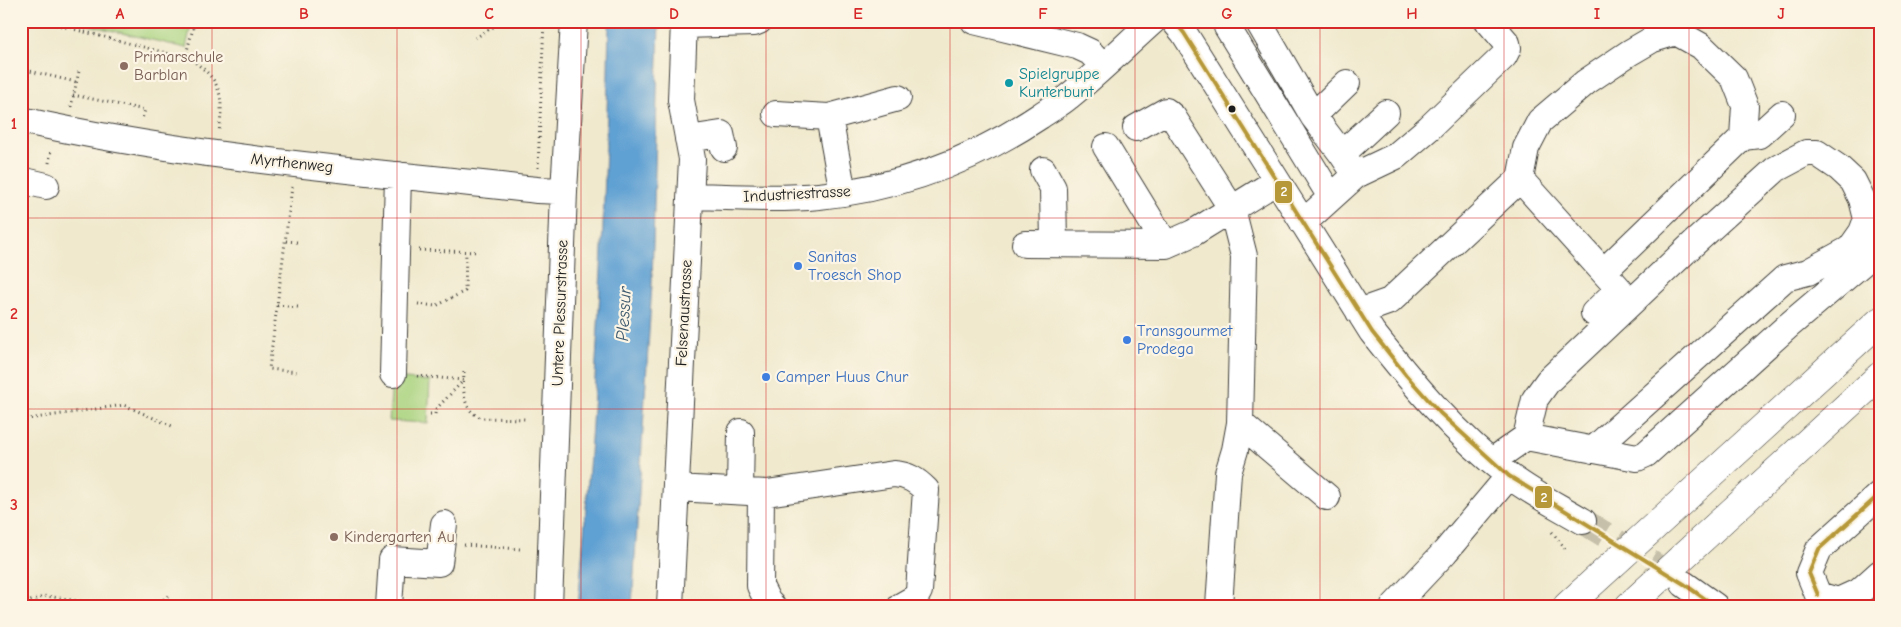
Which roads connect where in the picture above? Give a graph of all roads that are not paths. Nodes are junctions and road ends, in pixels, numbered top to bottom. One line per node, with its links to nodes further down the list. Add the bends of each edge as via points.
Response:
1 (574, 21): 31 (street, Untere Plessurstrasse)
2 (759, 21): 9 (street)
3 (974, 21): 10 (street, via 1077,46 1094,55)
4 (1153, 21): 10 (street, Industriestrasse)
5 (1174, 21): 29 (street)
6 (1226, 21): 34 (street)
7 (1258, 21): 16 (street)
8 (1488, 21): 24 (street, via 1507,43 1504,56 1396,156)
9 (684, 23): 21 (street, Felsenaustrasse, via 681,100)
10 (1103, 66): 32 (street, Industriestrasse, via 1068,98 975,154 934,171)
11 (1348, 83): 16 (street)
12 (898, 98): 17 (street)
13 (1386, 113): 24 (street)
14 (776, 114): 17 (street)
15 (1782, 114): 20 (street, via 1759,135)
16 (1313, 116): 24 (street)
17 (829, 118): 32 (street)
18 (21, 120): 26 (street, Myrthenweg, via 84,134 216,155)
19 (1136, 128): 35 (street, via 1166,111)
20 (1743, 137): 27 (street, via 1745,106 1734,78 1702,46 1676,32 1653,39 1629,53 1586,82 1540,121 1526,148); 41 (street)
21 (688, 139): 23 (street, via 721,134); 33 (street, Felsenaustrasse, via 692,159)
22 (1106, 147): 39 (street)
23 (724, 148)
24 (1349, 165): 34 (street)
25 (1043, 170): 38 (street, via 1053,188)
26 (398, 175): 31 (street, Myrthenweg); 47 (street)
27 (1520, 179): 41 (street); 44 (street, via 1390,300)
28 (21, 180): 30 (street)
29 (1277, 181): 35 (street); 36 (street)
30 (46, 186)
31 (564, 191): 64 (street, Untere Plessurstrasse)
32 (843, 193): 33 (street, Industriestrasse, via 760,198)
33 (690, 196): 54 (street, Felsenaustrasse)
34 (1332, 197): 36 (street)
35 (1232, 209): 39 (street); 49 (street, via 1244,256)
36 (1303, 223): 44 (street)
37 (1024, 244): 38 (street)
38 (1054, 244): 39 (street)
39 (1166, 245)
40 (1880, 248): 43 (street)
41 (1604, 271): 46 (street, via 1619,288)
42 (1785, 278): 43 (street); 51 (street, via 1808,272 1850,249 1867,219 1853,181 1817,153 1806,153 1776,169 1548,380 1535,399); 52 (street)
43 (1807, 310): 52 (street, via 1646,454 1637,458)
44 (1359, 312): 53 (street, via 1406,376 1446,419)
45 (1880, 321): 70 (highway)
46 (1559, 346)
47 (393, 374)
48 (1880, 376): 71 (highway)
49 (1240, 423): 57 (street); 68 (street, via 1228,473)
50 (741, 432): 55 (street)
51 (1526, 437): 52 (street); 53 (street)
52 (1593, 450)
53 (1500, 468): 58 (street); 69 (street, via 1445,552)
54 (676, 488): 55 (street); 65 (street, Felsenaustrasse)
55 (751, 492): 66 (street, via 760,586); 67 (street, via 894,474 906,475 918,482 926,490 919,591 915,598)
56 (1880, 494): 62 (street, via 1819,549 1809,573)
57 (1327, 497)
58 (1583, 522)
59 (443, 534): 63 (street, via 439,563 392,560)
60 (1880, 573): 62 (street, via 1860,591 1838,601)
61 (1684, 584): 72 (street)
62 (1809, 600)
63 (389, 606)
64 (548, 606)
65 (670, 606)
66 (772, 606)
67 (901, 606)
68 (1220, 606)
69 (1394, 606)
70 (1567, 606)
71 (1629, 606)
72 (1715, 606)

